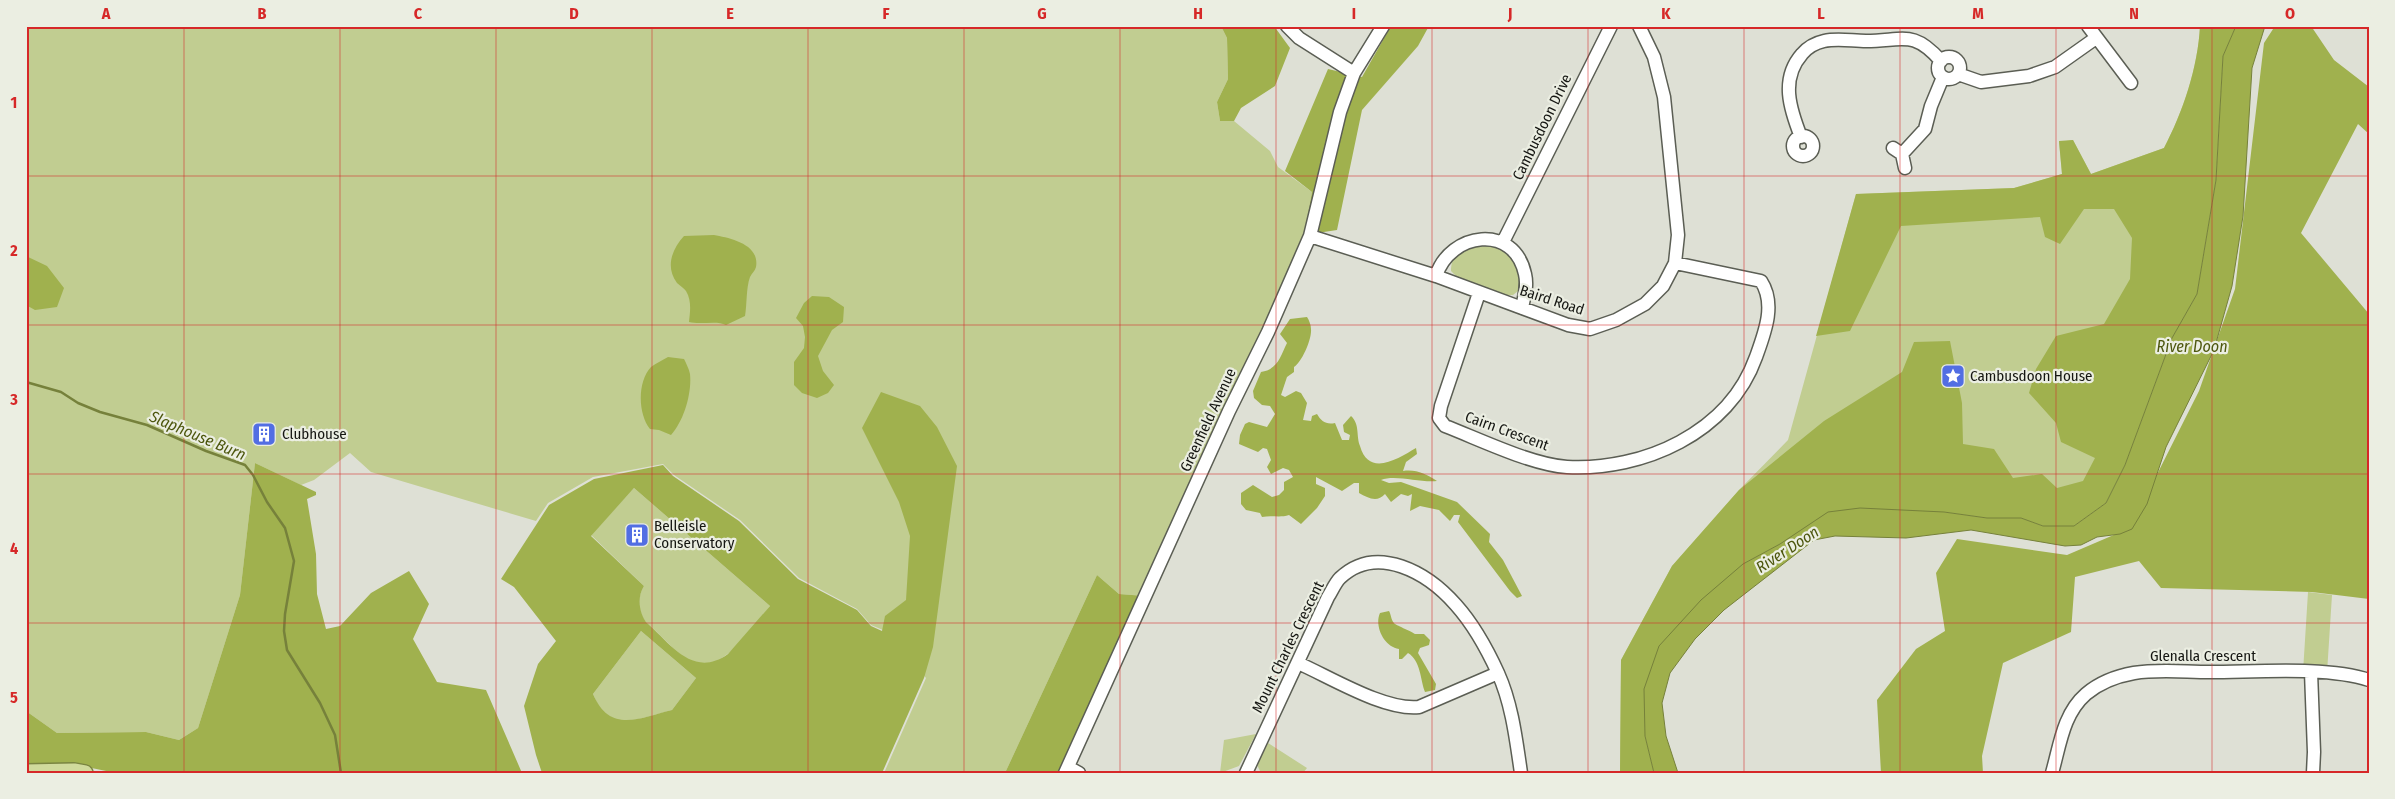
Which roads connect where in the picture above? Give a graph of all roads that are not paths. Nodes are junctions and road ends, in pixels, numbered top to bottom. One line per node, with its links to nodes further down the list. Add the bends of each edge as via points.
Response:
1 (1287, 26): 8 (street, via 1299,38)
2 (1383, 26): 8 (street, Greenfield Avenue)
3 (1611, 26): 15 (street, Cambusdoon Drive)
4 (1639, 26): 16 (street, Baird Road, via 1654,57 1664,97 1678,234)
5 (2088, 26): 6 (street)
6 (2096, 38): 9 (street, via 2055,67 2029,76 1981,82); 11 (street)
7 (1941, 61): 9 (street, via 1947,58 1956,60); 10 (street, via 1938,69); 12 (street, via 1922,43 1911,38 1876,41 1837,39 1807,49 1796,61 1788,88 1789,103)
8 (1354, 73): 14 (street, Greenfield Avenue, via 1340,112)
9 (1958, 74): 10 (street, via 1952,78)
10 (1943, 77): 13 (street, via 1925,129 1897,151)
11 (2131, 83)
12 (1801, 137)
13 (1905, 168)
14 (1310, 236): 17 (street, Baird Road); 24 (street, Greenfield Avenue)
15 (1503, 242): 17 (street, via 1478,240 1463,245 1446,255); 19 (street, via 1520,260 1525,274 1527,289)
16 (1675, 262): 18 (street, Cairn Crescent, via 1761,281 1768,292 1770,305 1761,344 1750,376 1699,431 1667,449 1619,464 1566,467 1538,462 1445,426 1439,418 1441,406); 19 (street, Baird Road, via 1663,286 1645,304 1616,320 1590,329 1568,325)
17 (1436, 276): 18 (street, Baird Road)
18 (1479, 293): 19 (street, Baird Road)
19 (1522, 308)
20 (1298, 663): 22 (street, via 1382,701 1408,708 1419,707); 22 (street, Mount Charles Crescent, via 1339,579 1350,570 1377,561 1398,564 1423,576 1455,604 1475,631); 27 (street, Mount Charles Crescent)
21 (2311, 672): 23 (street, Glenalla Crescent); 29 (street, Glenalla Crescent, via 2151,672 2114,678 2087,693 2072,709); 30 (street)
22 (1498, 673): 28 (street, Mount Charles Crescent, via 1509,705)
23 (2369, 680)
24 (1070, 771)
25 (26, 772): 26 (main road)
26 (85, 773)
27 (1246, 773)
28 (1521, 773)
29 (2052, 773)
30 (2313, 773)

